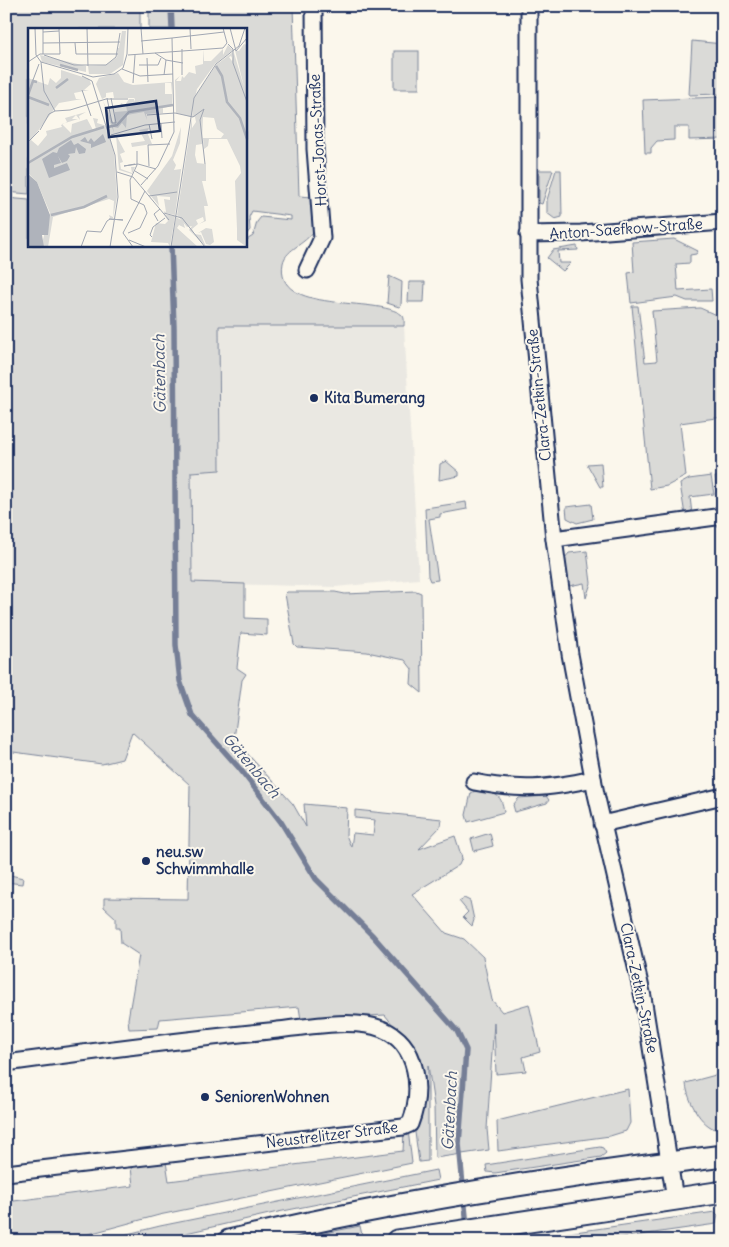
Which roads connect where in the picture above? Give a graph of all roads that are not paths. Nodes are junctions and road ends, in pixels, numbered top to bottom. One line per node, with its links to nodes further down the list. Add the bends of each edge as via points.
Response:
1 (314, 6): 5 (street, Horst-Jonas-Straße, via 316,149 322,238)
2 (529, 6): 4 (street, Clara-Zetkin-Straße)
3 (723, 222): 4 (street, Anton-Saefkow-Straße)
4 (528, 234): 7 (street, Clara-Zetkin-Straße, via 532,329)
5 (308, 270)
6 (723, 516): 7 (street)
7 (554, 539): 8 (street, Clara-Zetkin-Straße, via 570,654)
8 (593, 779): 9 (street, via 543,788 507,789); 11 (street, Clara-Zetkin-Straße)
9 (474, 782)
10 (723, 796): 11 (street)
11 (602, 824): 14 (street, Clara-Zetkin-Straße, via 643,997)
12 (6, 1063): 15 (street, Neustrelitzer Straße, via 163,1042 351,1024 383,1029 399,1039 414,1061 417,1098 410,1124 403,1127)
13 (723, 1156): 14 (main road)
14 (670, 1163): 17 (street, Clara-Zetkin-Straße); 18 (main road, via 490,1190 280,1228)
15 (6, 1173)
16 (723, 1192): 17 (main road)
17 (675, 1199): 19 (main road)
18 (229, 1241)
19 (397, 1241)

